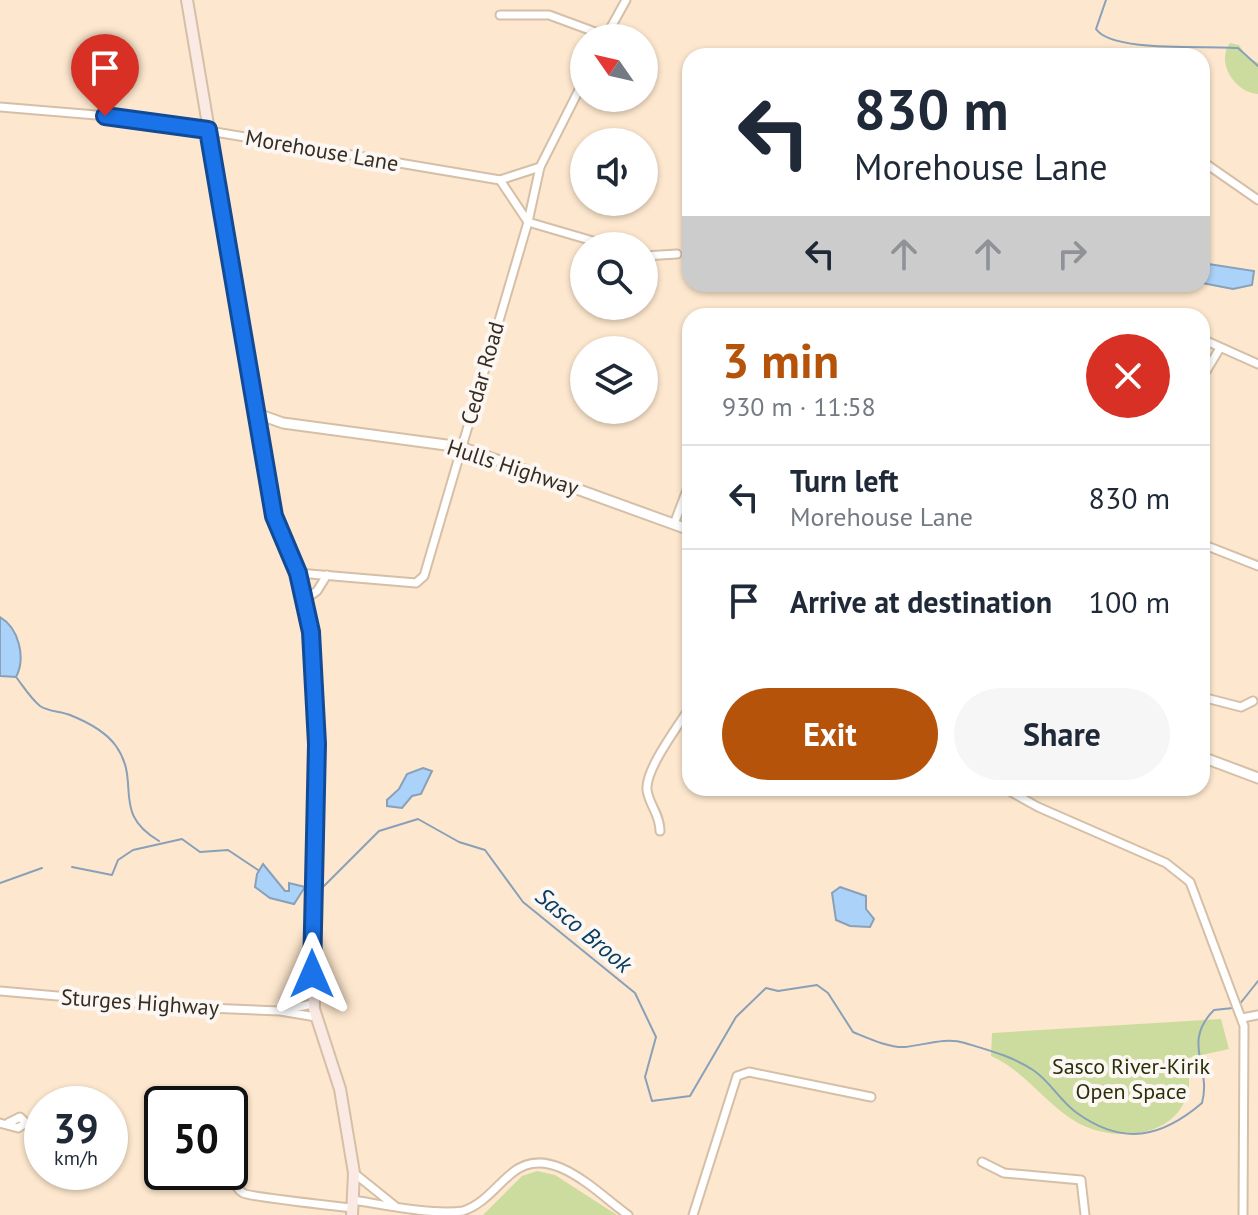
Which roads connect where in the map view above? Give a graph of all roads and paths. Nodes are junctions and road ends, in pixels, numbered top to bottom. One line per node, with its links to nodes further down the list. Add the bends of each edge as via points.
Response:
1 (187, 0): 8 (main road)
2 (626, 0): 5 (street)
3 (500, 15): 4 (street, via 549,15)
4 (572, 24)
5 (613, 24)
6 (0, 107): 8 (street, Morehouse Lane)
7 (570, 108): 9 (street, Cedar Road)
8 (208, 130): 11 (street, Morehouse Lane); 21 (main road)
9 (540, 167): 11 (street, Morehouse Lane); 13 (street, Cedar Road)
10 (1210, 167): 12 (street)
11 (500, 180): 13 (street)
12 (1258, 200)
13 (528, 222): 14 (street); 24 (street, Cedar Road)
14 (570, 234)
15 (677, 254): 16 (street)
16 (658, 255)
17 (1210, 343): 18 (street)
18 (1220, 348): 19 (street); 20 (street)
19 (1258, 364)
20 (1210, 365)
21 (255, 413): 22 (street, Hulls Highway); 23 (main road)
22 (283, 423): 23 (street, Hulls Highway); 24 (street, Hulls Highway)
23 (259, 427): 30 (main road, via 274,516)
24 (461, 447): 26 (street, Hulls Highway); 31 (street, Cedar Road, via 424,576 416,583)
25 (682, 503): 26 (street)
26 (674, 524): 27 (street, Hulls Highway)
27 (682, 527)
28 (1210, 547): 29 (street)
29 (1258, 566)
30 (298, 573): 31 (street, Cedar Road); 32 (main road)
31 (327, 575): 32 (street)
32 (306, 599): 41 (main road, via 317,744)
33 (1210, 699): 34 (street, via 1241,707)
34 (1253, 701)
35 (682, 720): 39 (street, via 649,773 647,791 660,818)
36 (1210, 760): 37 (street)
37 (1258, 778)
38 (1021, 796): 42 (street, via 1180,871 1190,882)
39 (660, 831)
40 (0, 991): 43 (street, Sturges Highway)
41 (313, 998): 43 (street, Sturges Highway); 45 (main road)
42 (1238, 1010): 44 (street); 55 (street, via 1246,1054)
43 (280, 1011): 45 (street, Sturges Highway)
44 (1258, 1015)
45 (316, 1017): 48 (main road, via 340,1089)
46 (871, 1097): 53 (street, via 749,1072 737,1076)
47 (982, 1162): 54 (street, via 1004,1173 1081,1180)
48 (354, 1173): 50 (street); 51 (main road)
49 (239, 1190): 51 (street, via 249,1196)
50 (397, 1207): 51 (street); 52 (street, via 462,1212 486,1199 523,1165 540,1160 557,1165)
51 (352, 1208)
52 (628, 1215)
53 (693, 1215)
54 (1085, 1215)
55 (1243, 1215)

